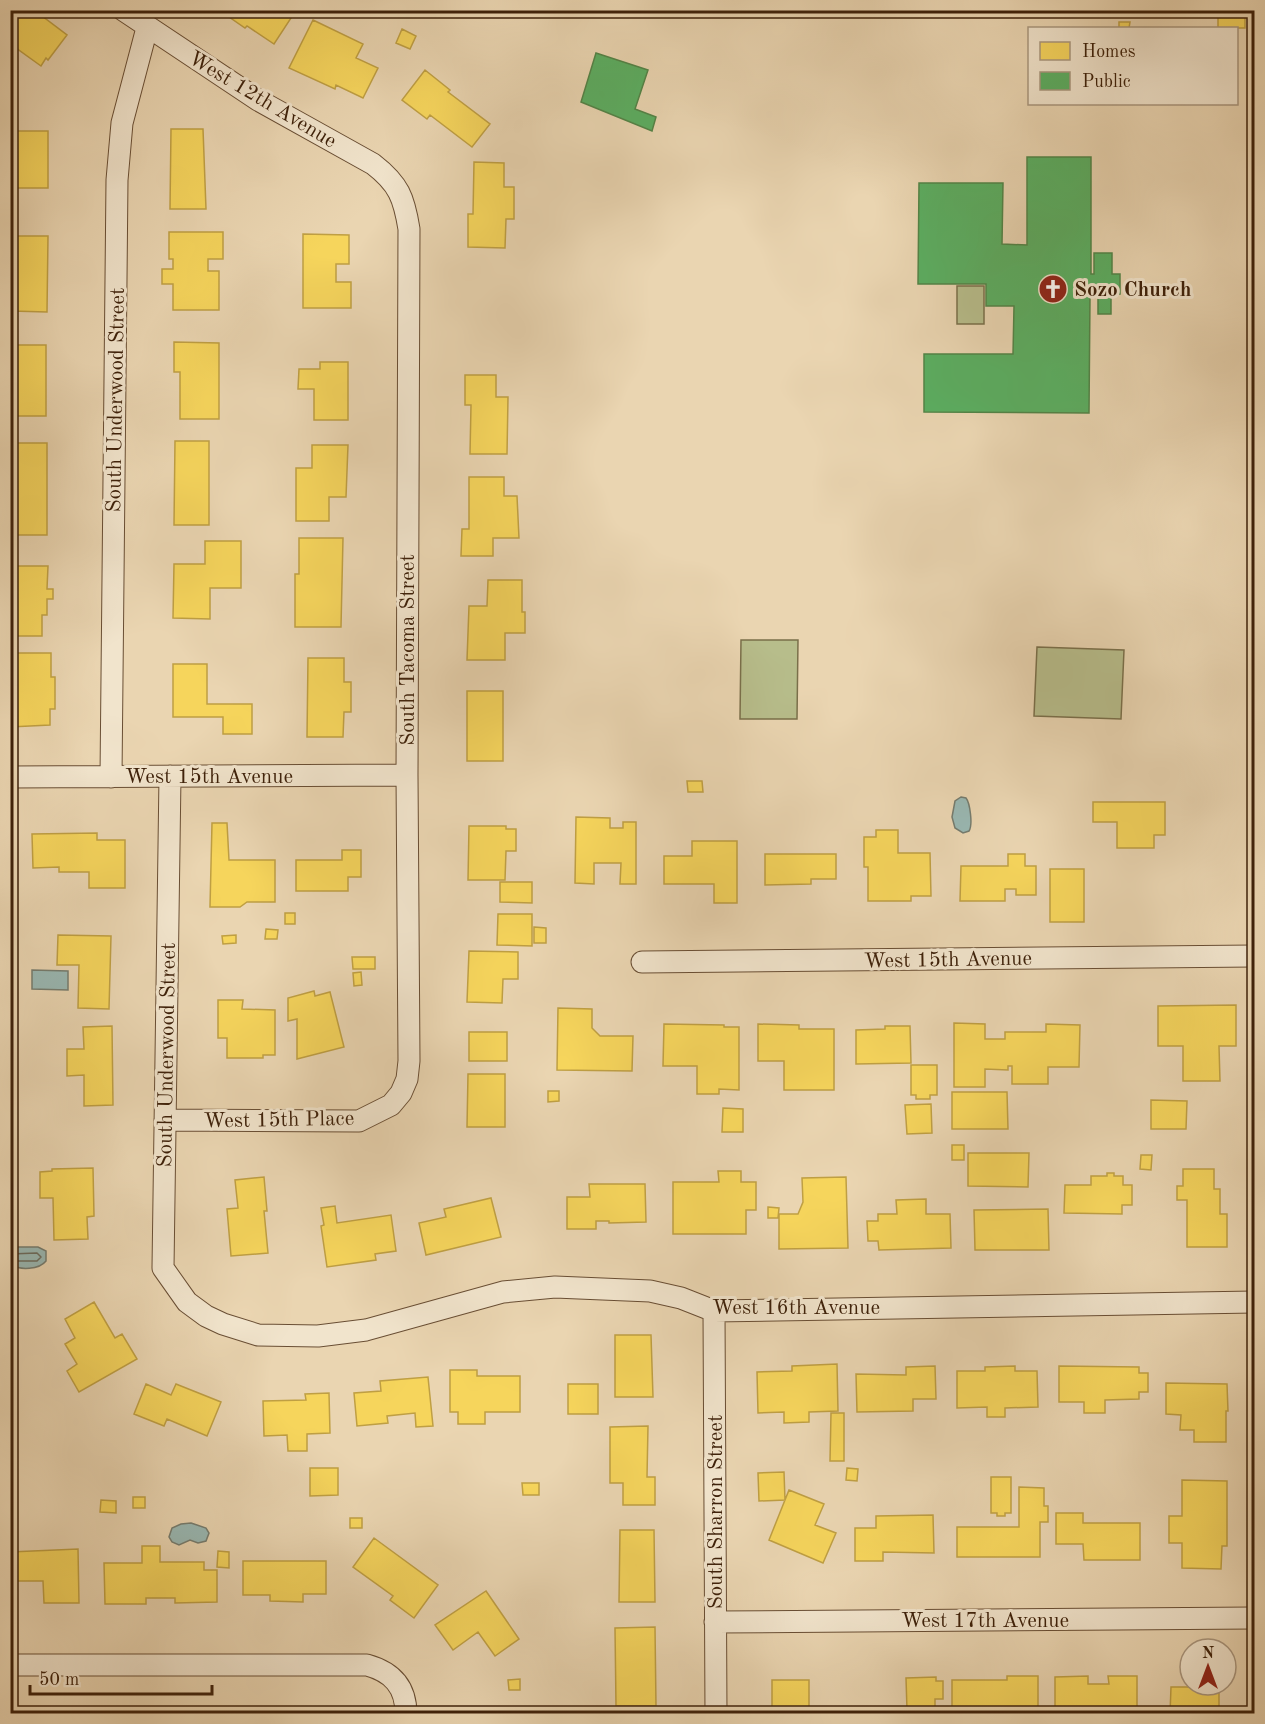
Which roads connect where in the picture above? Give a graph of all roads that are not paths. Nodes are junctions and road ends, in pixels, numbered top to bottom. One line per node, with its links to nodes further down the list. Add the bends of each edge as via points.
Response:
1 (123, 10): 2 (street, West 12th Avenue)
2 (147, 28): 3 (street, West 12th Avenue, via 258,100 373,164 389,176); 7 (street, South Underwood Street, via 122,123 117,180)
3 (399, 191): 4 (street, South Tacoma Street, via 409,230)
4 (407, 775): 5 (street, West 15th Avenue); 10 (street, South Tacoma Street, via 409,1061 407,1079)
5 (170, 776): 7 (street, West 15th Avenue); 11 (street, South Underwood Street)
6 (10, 777): 7 (street, West 15th Avenue)
7 (111, 777)
8 (1254, 956): 9 (street, West 15th Avenue)
9 (642, 962)
10 (391, 1105): 11 (street, West 15th Place, via 358,1121)
11 (165, 1120): 14 (street, South Underwood Street, via 163,1268 188,1302)
12 (1254, 1302): 13 (street, West 16th Avenue)
13 (714, 1311): 14 (street, West 16th Avenue, via 650,1291 555,1287 503,1292 366,1330 318,1336 258,1335); 16 (street, South Sharron Street)
14 (206, 1316)
15 (1254, 1618): 16 (street, West 17th Avenue)
16 (715, 1622): 19 (street, South Sharron Street)
17 (10, 1665): 18 (street, via 367,1665 393,1676 404,1693)
18 (406, 1713)
19 (716, 1713)

